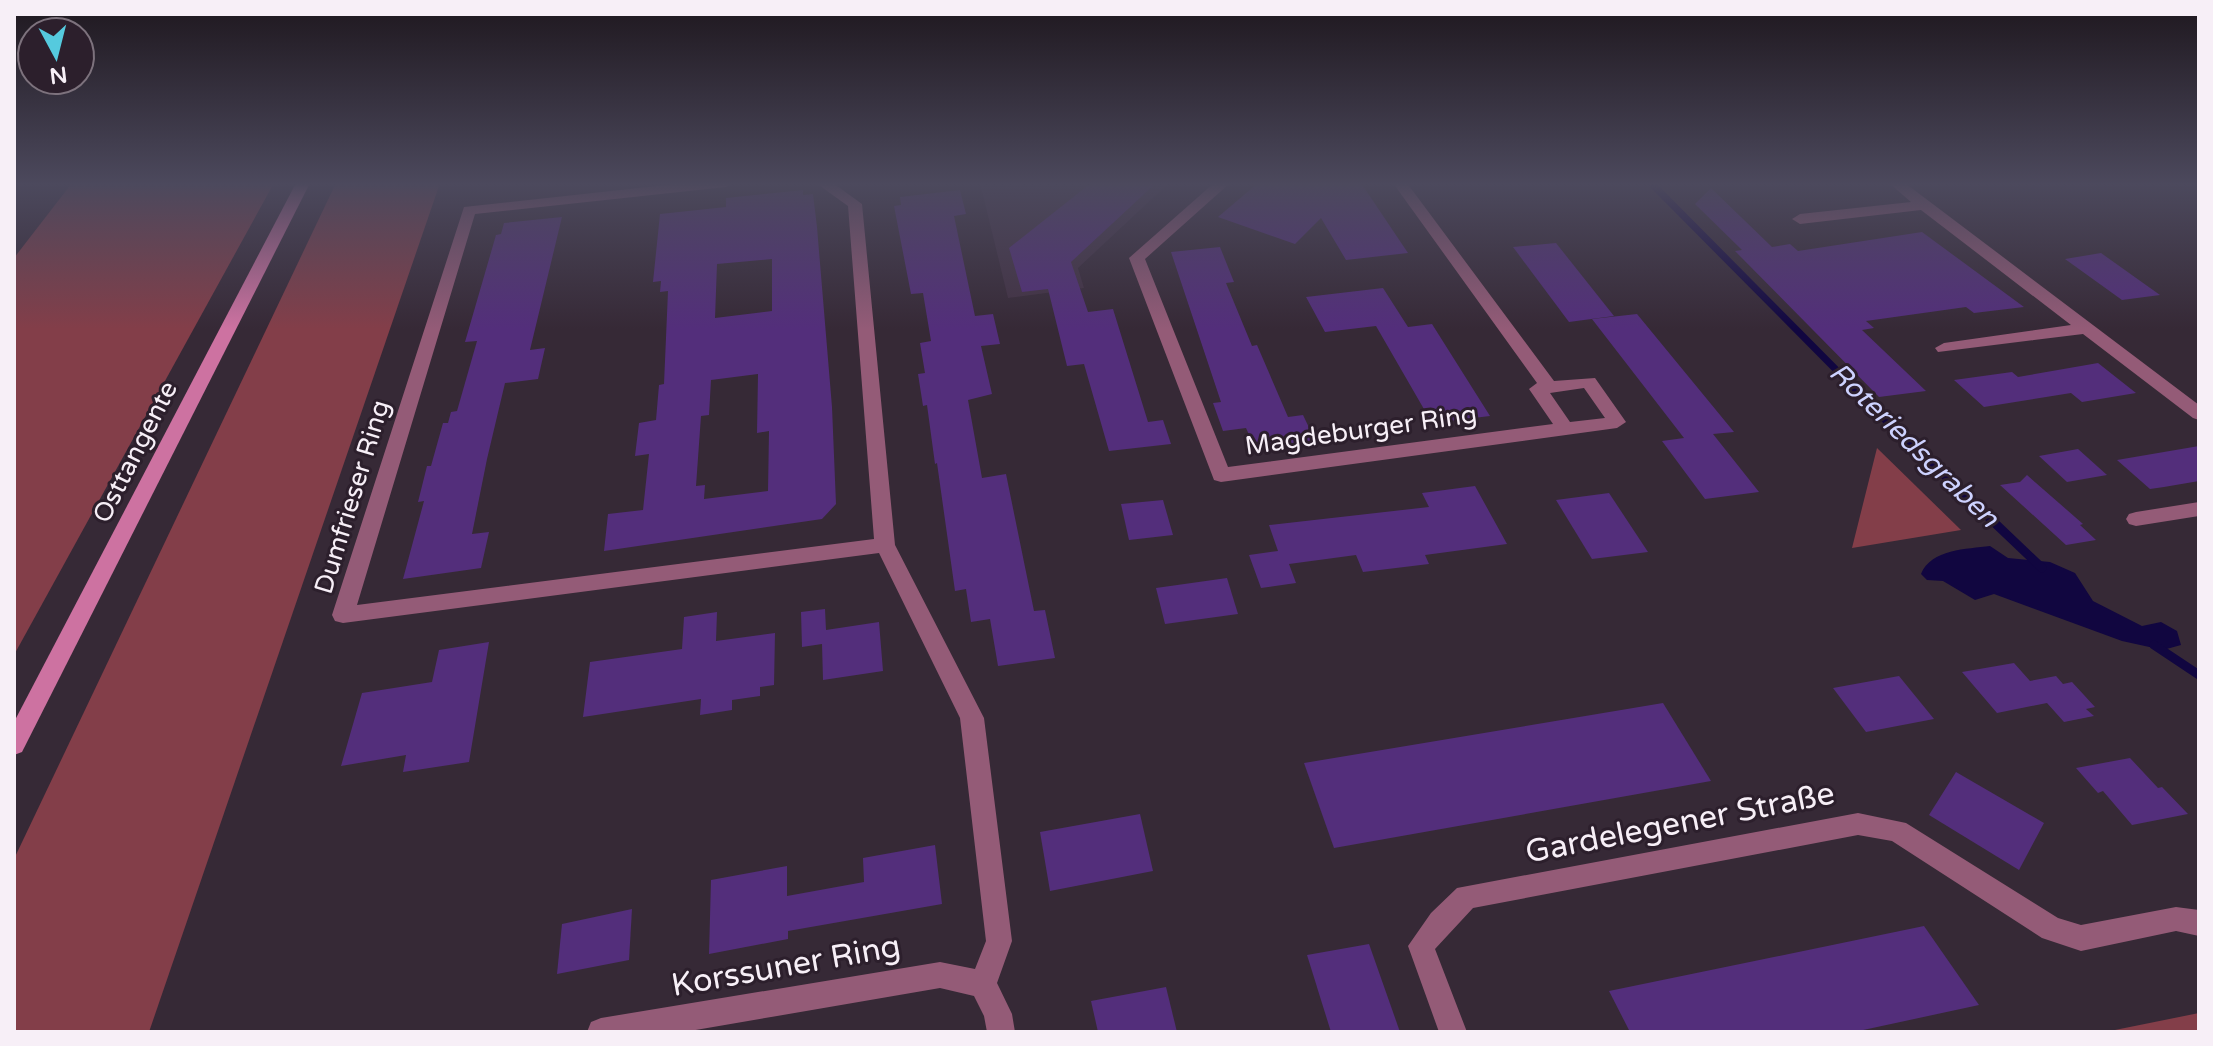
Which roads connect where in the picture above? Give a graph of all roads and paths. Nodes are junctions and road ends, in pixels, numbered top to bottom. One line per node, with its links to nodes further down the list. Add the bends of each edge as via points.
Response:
1 (278, 232): 15 (main road, Osttangente)
2 (462, 232): 14 (street, Dumfrieser Ring, via 343,615)
3 (857, 232): 14 (street)
4 (1167, 232): 11 (street, Magdeburger Ring, via 1137,258 1221,475)
5 (1436, 232): 9 (street)
6 (1959, 232): 7 (street)
7 (2086, 328): 8 (street); 10 (street)
8 (1944, 348)
9 (1549, 387): 11 (street, via 1538,389); 11 (street, Magdeburger Ring, via 1589,382 1617,422)
10 (2199, 414)
11 (1565, 429)
12 (2199, 509): 13 (street)
13 (2136, 519)
14 (885, 545): 17 (street, via 972,718 999,941)
15 (14, 745)
16 (2199, 923): 20 (street, Gardelegener Straße, via 2167,920 2081,938 2051,929 1897,831 1858,824 1466,897 1421,946)
17 (983, 984): 18 (street, Korssuner Ring, via 940,975); 19 (street)
18 (601, 1032)
19 (1001, 1032)
20 (1453, 1032)

